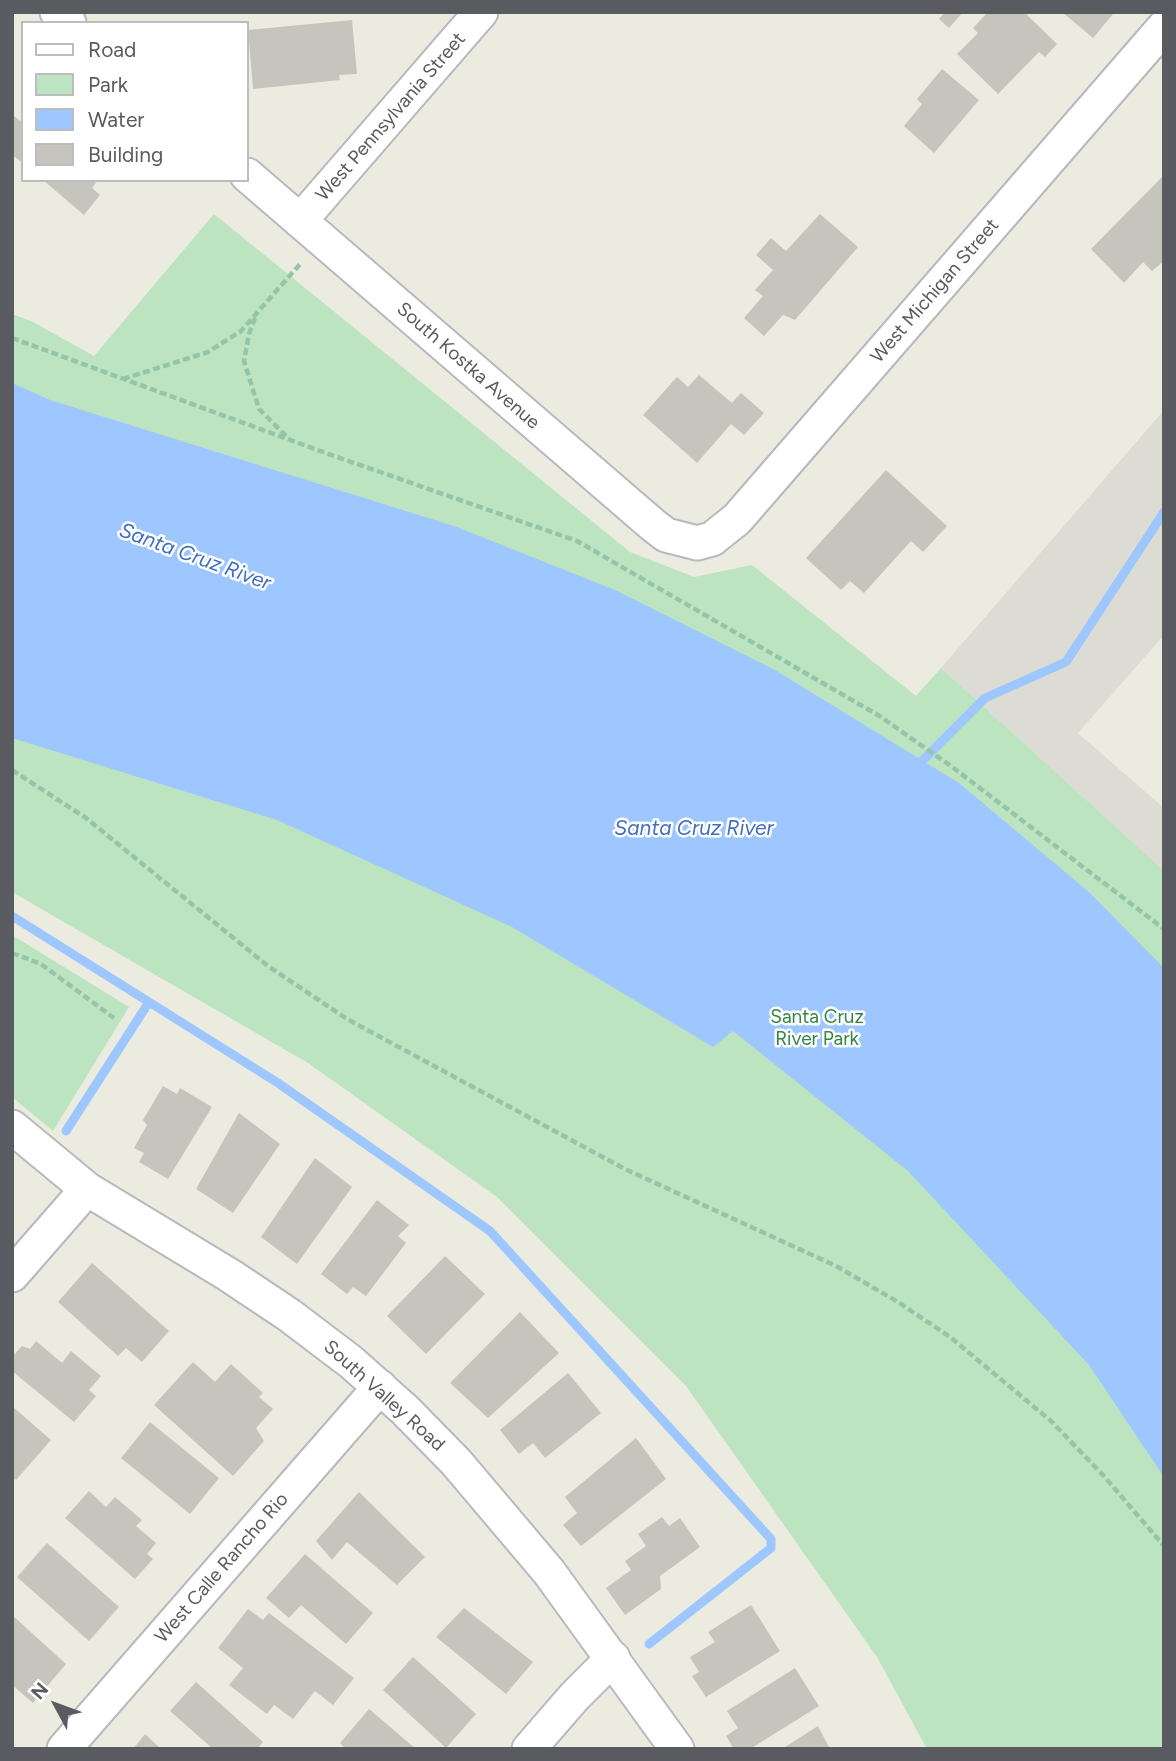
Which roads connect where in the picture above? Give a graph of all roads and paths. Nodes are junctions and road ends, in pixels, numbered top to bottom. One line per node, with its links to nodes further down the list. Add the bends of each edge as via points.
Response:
1 (481, 12): 4 (street, West Pennsylvania Street)
2 (1164, 27): 9 (street, West Michigan Street, via 737,519 712,539)
3 (248, 177): 4 (street, South Kostka Avenue)
4 (311, 230): 5 (path); 9 (street, South Kostka Avenue, via 653,525 666,535)
5 (257, 312): 7 (path, via 241,331 208,352); 8 (path, via 244,361 259,409)
6 (12, 338): 7 (path)
7 (122, 380): 8 (path)
8 (290, 440): 11 (path, via 577,541 878,715)
9 (697, 543)
10 (12, 770): 18 (path, via 86,818 268,966 348,1019 625,1169 836,1266 940,1330 1051,1421)
11 (1164, 929)
12 (12, 953): 13 (path, via 41,964)
13 (114, 1018)
14 (12, 1128): 15 (street, South Valley Road)
15 (87, 1189): 16 (street); 17 (street, South Valley Road, via 260,1295)
16 (12, 1275)
17 (380, 1387): 19 (street, South Valley Road, via 483,1493); 20 (street, West Calle Rancho Rio)
18 (1164, 1546)
19 (613, 1658): 21 (street); 22 (street, South Valley Road)
20 (64, 1749)
21 (529, 1749)
22 (677, 1749)

